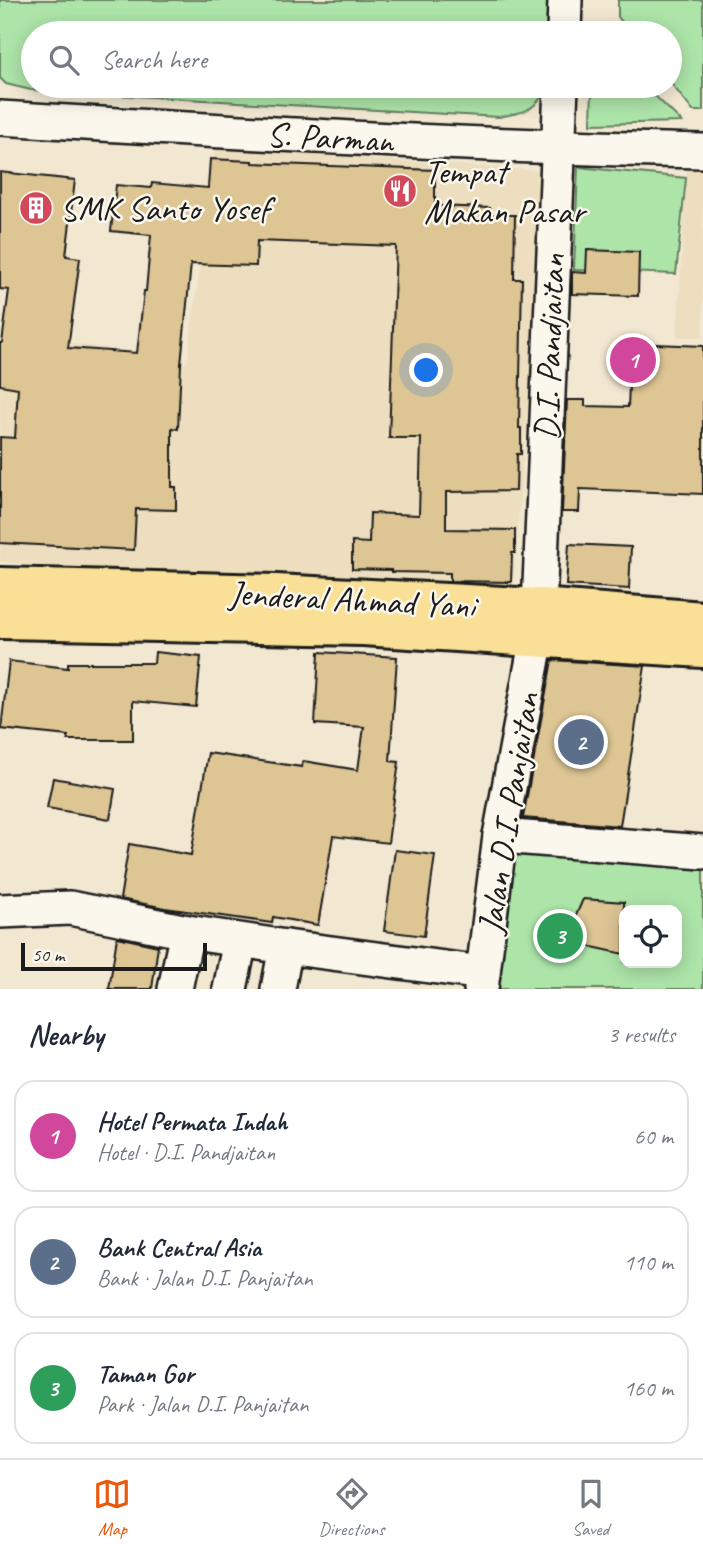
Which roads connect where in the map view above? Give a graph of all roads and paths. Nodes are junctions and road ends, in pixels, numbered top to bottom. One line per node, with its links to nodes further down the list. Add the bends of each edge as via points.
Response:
1 (565, 0): 2 (street)
2 (564, 21)
3 (560, 98): 5 (street, D.I. Pandjaitan)
4 (0, 118): 5 (street, S. Parman)
5 (558, 148): 6 (street, S. Parman); 10 (street, D.I. Pandjaitan)
6 (703, 151)
7 (0, 587): 10 (highway, Jenderal Ahmad Yani, via 276,594)
8 (0, 619): 10 (highway, Jenderal Ahmad Yani, via 363,626)
9 (703, 621): 10 (highway, Jenderal Ahmad Yani)
10 (538, 623): 11 (highway, Jenderal Ahmad Yani); 12 (street, Jalan D.I. Panjaitan)
11 (703, 648)
12 (500, 836): 13 (street); 19 (street, Jalan D.I. Panjaitan)
13 (703, 852)
14 (0, 911): 15 (street, via 70,908)
15 (187, 932): 16 (street); 20 (street)
16 (240, 941): 17 (street); 21 (street)
17 (286, 947): 18 (street); 22 (street)
18 (384, 975): 19 (street)
19 (482, 981)
20 (175, 989)
21 (230, 989)
22 (278, 989)

